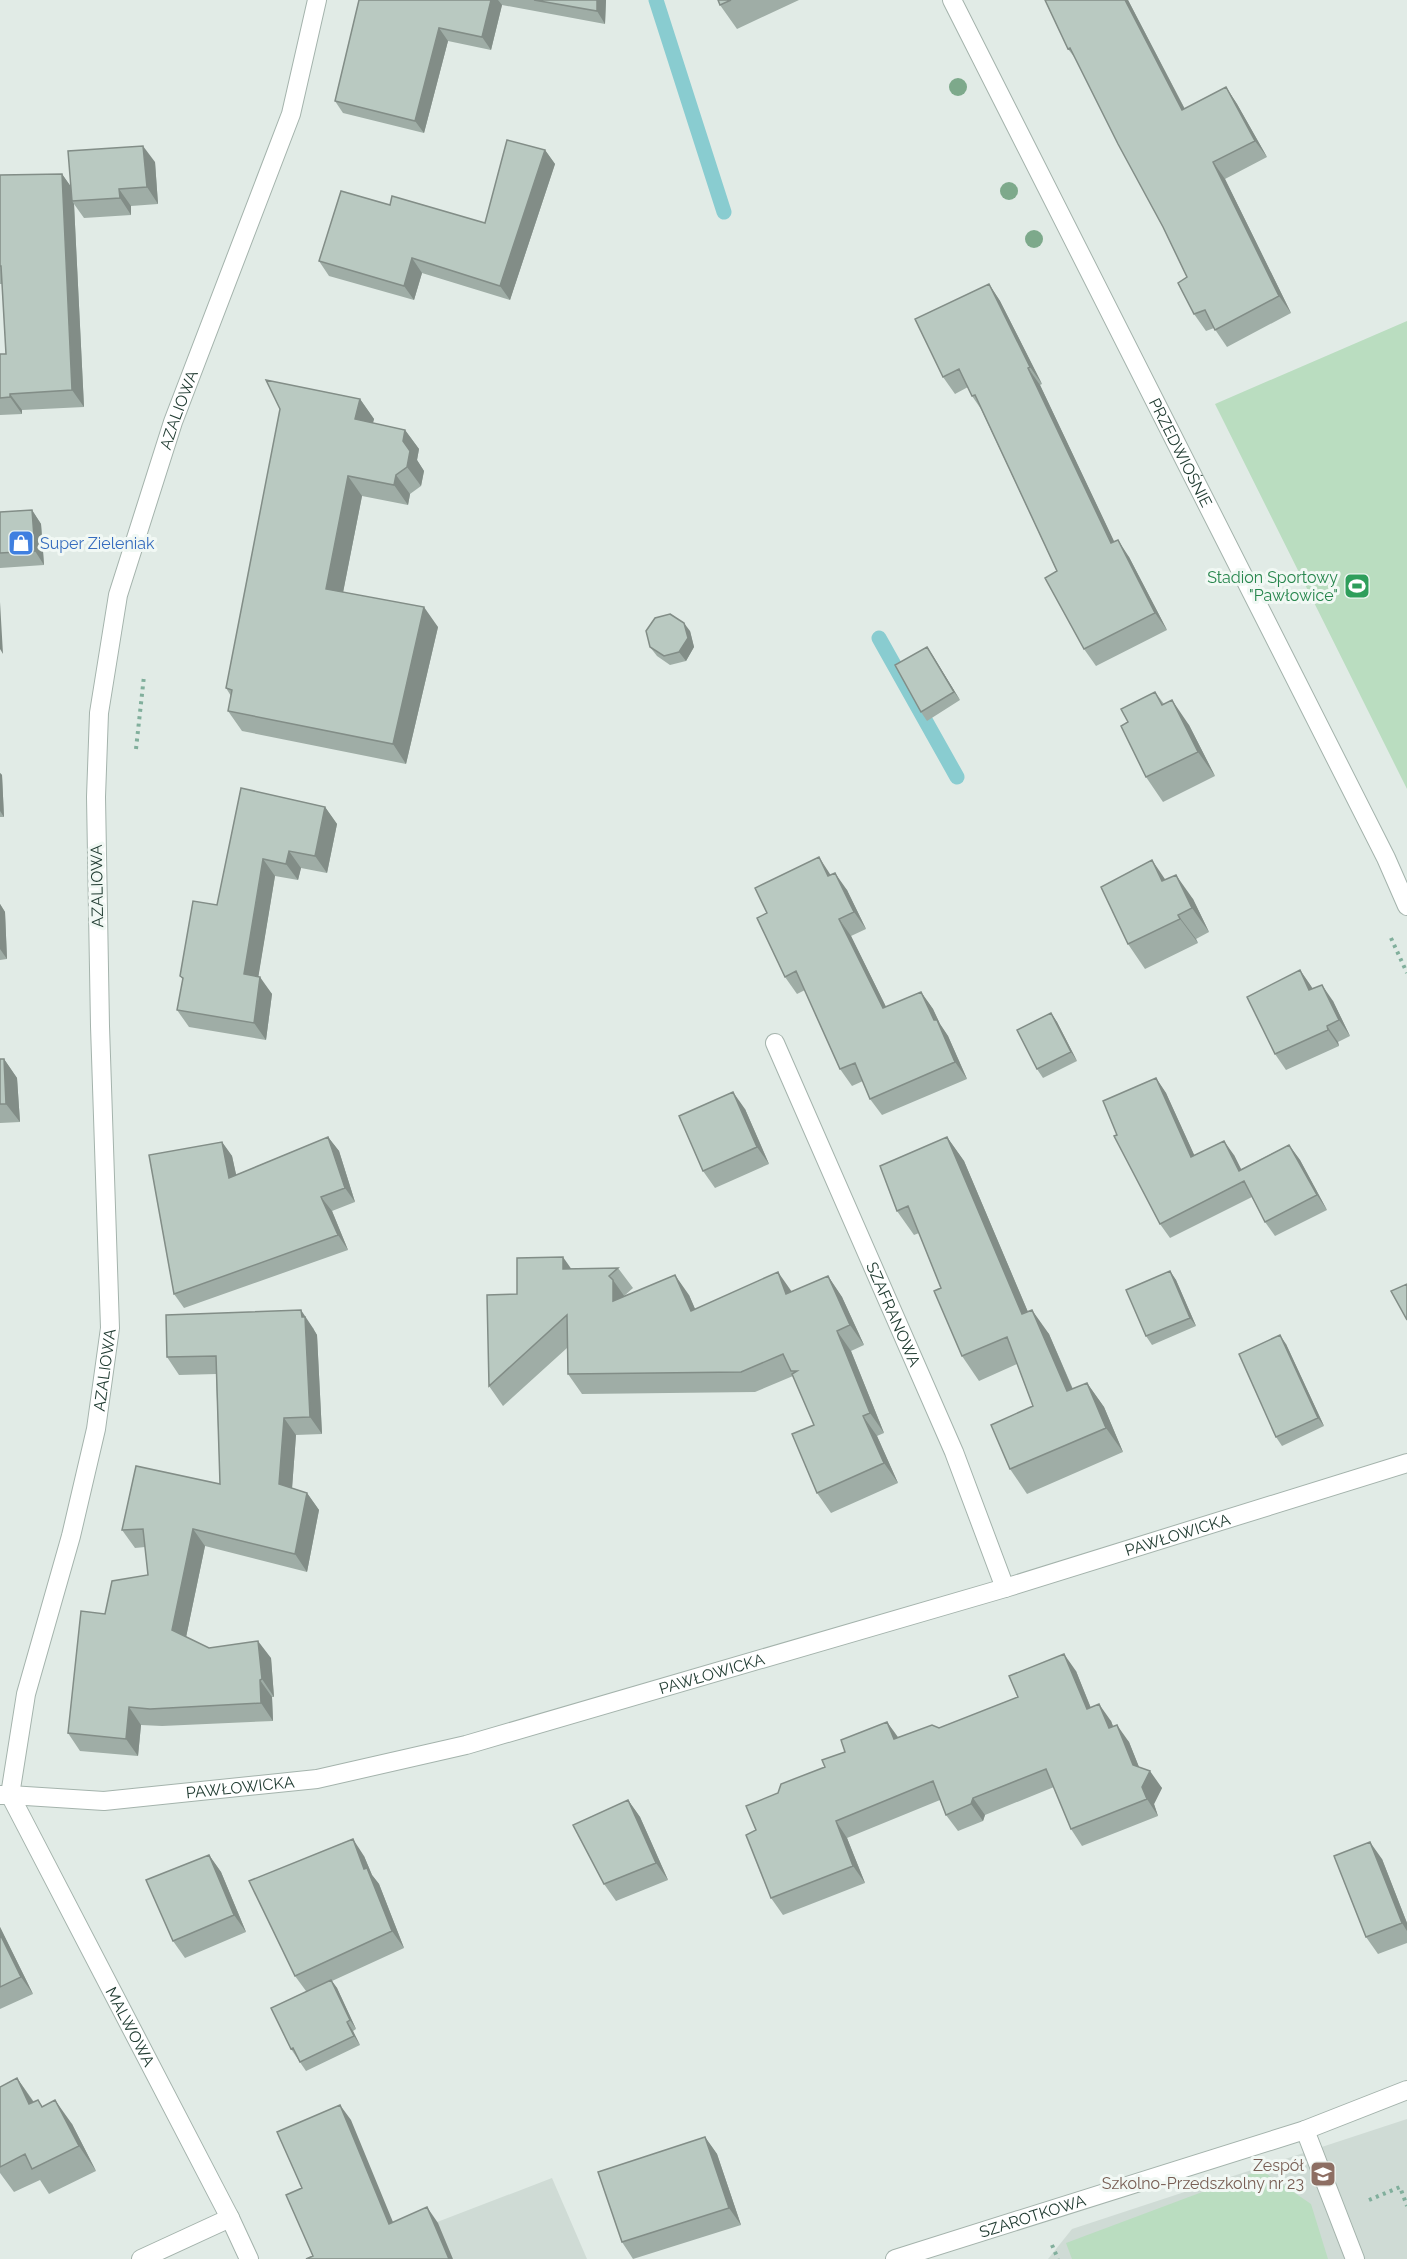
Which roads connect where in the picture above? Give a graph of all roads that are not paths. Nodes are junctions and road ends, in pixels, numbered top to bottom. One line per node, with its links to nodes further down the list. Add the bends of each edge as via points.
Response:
1 (317, 0): 7 (street, AZALIOWA, via 291,114 173,422 118,595 99,713 96,796 110,1328 96,1429 26,1694)
2 (952, 0): 3 (street, PRZEDWIOŚNIE)
3 (1407, 906)
4 (775, 1044): 6 (street, SZAFRANOWA, via 954,1452)
5 (1407, 1463): 6 (street, PAWŁOWICKA)
6 (1005, 1588): 7 (street, PAWŁOWICKA, via 466,1745 317,1779 104,1801)
7 (5, 1795): 10 (street, MALWOWA)
8 (1407, 2090): 9 (street, SZAROTKOWA)
9 (1305, 2130): 13 (street, SZAROTKOWA); 14 (street)
10 (230, 2218): 11 (street); 12 (street, MALWOWA)
11 (141, 2259)
12 (249, 2259)
13 (895, 2259)
14 (1355, 2259)

